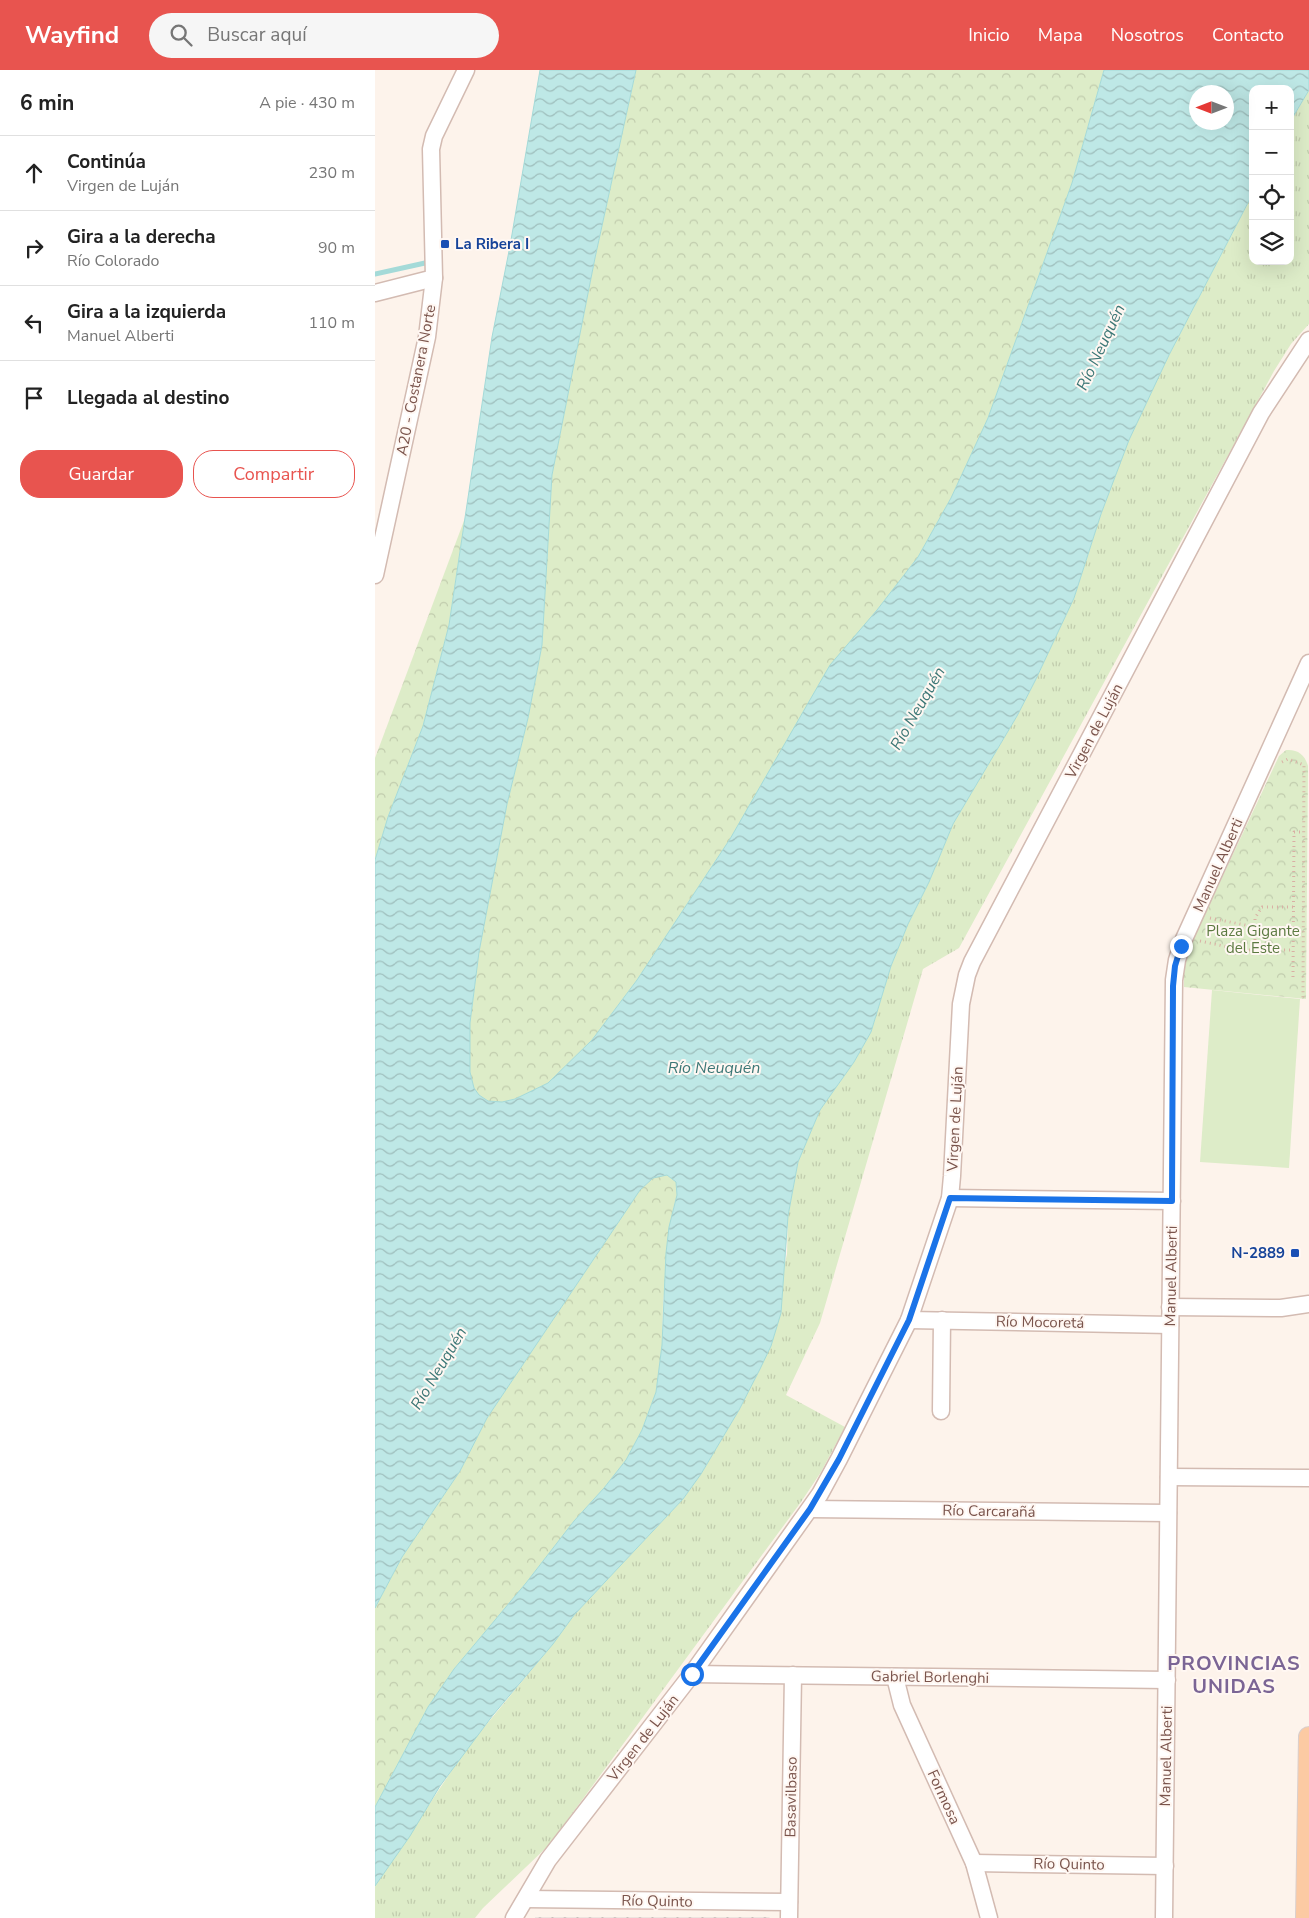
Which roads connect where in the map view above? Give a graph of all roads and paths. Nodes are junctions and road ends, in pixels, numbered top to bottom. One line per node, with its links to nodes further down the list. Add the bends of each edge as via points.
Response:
1 (466, 70): 2 (street, A20 - Costanera Norte, via 431,149)
2 (434, 278): 3 (street); 5 (street, A20 - Costanera Norte, via 427,337)
3 (375, 293)
4 (1309, 340): 17 (street, Virgen de Luján, via 1261,413 972,962 961,1004)
5 (375, 575)
6 (1309, 663): 18 (street, Manuel Alberti, via 1177,960 1173,986)
7 (1288, 759): 8 (path, via 1304,765)
8 (1303, 832): 9 (path, via 1294,832); 16 (path)
9 (1293, 907): 11 (path, via 1262,907 1255,918); 14 (path)
10 (1209, 918): 11 (path)
11 (1255, 927): 13 (path)
12 (1199, 940): 13 (path)
13 (1255, 950): 14 (path)
14 (1293, 950): 15 (path)
15 (1293, 978)
16 (1303, 998)
17 (950, 1198): 18 (street); 21 (street, Virgen de Luján)
18 (1172, 1201): 20 (street, Manuel Alberti)
19 (1309, 1304): 20 (street, via 1281,1308)
20 (1171, 1307): 23 (street, Manuel Alberti)
21 (909, 1320): 22 (street, Río Mocoretá); 27 (street, Virgen de Luján)
22 (942, 1320): 23 (street, Río Mocoretá); 24 (street)
23 (1171, 1325): 25 (street, Manuel Alberti)
24 (941, 1411)
25 (1169, 1477): 26 (street); 28 (street, Manuel Alberti)
26 (1309, 1478)
27 (810, 1509): 28 (street, Río Carcarañá); 29 (street, Virgen de Luján)
28 (1168, 1513): 32 (street, Manuel Alberti)
29 (692, 1674): 30 (street, Gabriel Borlenghi); 37 (street, Virgen de Luján, via 561,1842)
30 (793, 1675): 31 (street, Gabriel Borlenghi); 38 (street, Basavilbaso)
31 (895, 1677): 32 (street, Gabriel Borlenghi); 34 (street, Formosa, via 902,1705)
32 (1167, 1680): 35 (street, Manuel Alberti)
33 (1309, 1737): 36 (main road)
34 (974, 1862): 35 (street, Río Quinto); 40 (street, Formosa)
35 (1165, 1866): 41 (street, Manuel Alberti)
36 (1308, 1887): 42 (main road)
37 (526, 1899): 38 (street, Río Quinto); 39 (street, Virgen de Luján)
38 (789, 1910)
39 (515, 1918)
40 (989, 1918)
41 (1164, 1918)
42 (1306, 1918)

